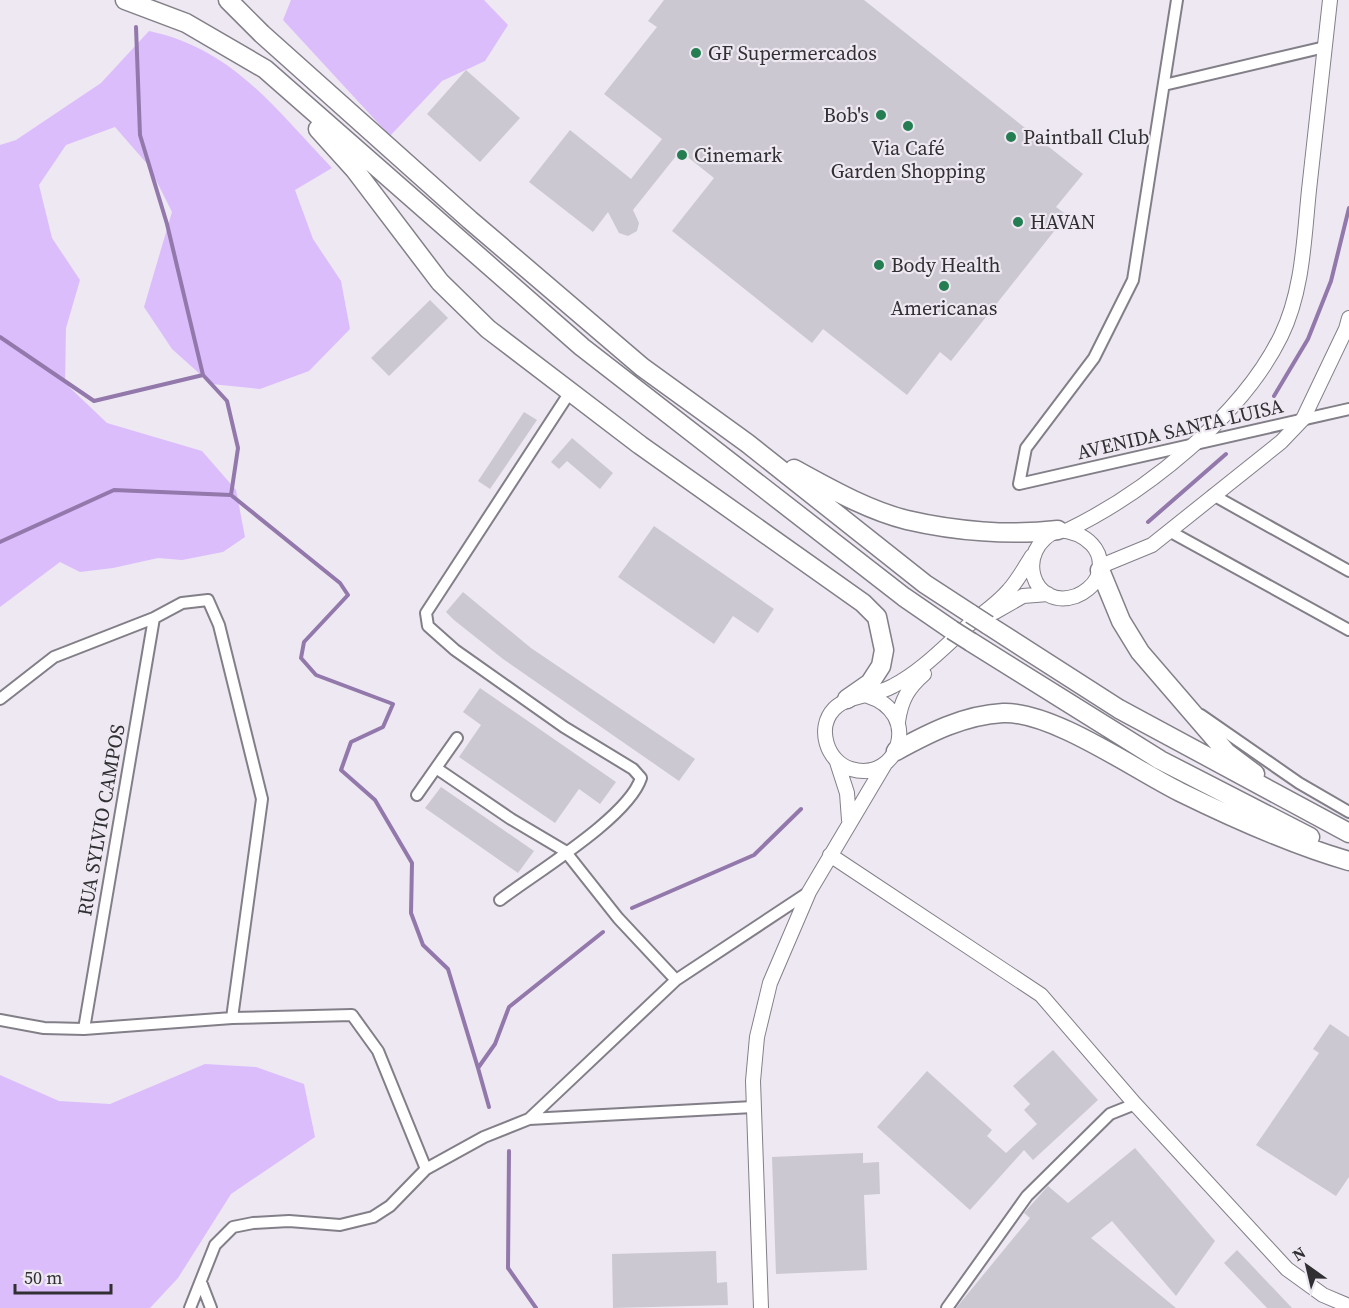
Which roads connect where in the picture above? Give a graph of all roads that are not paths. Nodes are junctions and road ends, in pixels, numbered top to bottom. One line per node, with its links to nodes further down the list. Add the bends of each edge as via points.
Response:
1 (125, 0): 6 (highway)
2 (156, 0): 6 (highway)
3 (1177, 0): 9 (street)
4 (1330, 0): 7 (main road)
5 (230, 1): 15 (highway, via 470,220 642,367)
6 (186, 22): 8 (highway)
7 (1325, 47): 9 (street); 14 (main road, via 1300,276 1281,335 1253,381)
8 (265, 69): 11 (highway, via 355,170 440,282 488,329); 41 (highway, bridge, via 582,347 894,590 1160,760)
9 (1164, 85): 14 (street, AVENIDA SANTA LUISA, via 1133,280 1094,358 1026,448 1019,484)
10 (1349, 318): 13 (main road)
11 (570, 392): 26 (highway, via 862,603 877,618 884,650 881,666 870,683); 39 (street, via 425,620 455,650 641,778 613,816)
12 (1349, 409): 13 (street, AVENIDA SANTA LUISA)
13 (1303, 419): 14 (street, AVENIDA SANTA LUISA); 16 (main road, via 1281,442)
14 (1199, 442): 17 (main road, via 1099,513)
15 (747, 443): 17 (highway, via 830,489 907,520 1024,534); 37 (highway, bridge, via 925,584 970,614 1119,709)
16 (1213, 495): 18 (main road); 21 (street)
17 (1062, 530): 19 (main road, via 1047,535); 20 (main road, via 1074,531 1089,541 1097,551)
18 (1171, 532): 20 (main road); 24 (street)
19 (1032, 556): 22 (main road, via 1037,584); 25 (main road, via 1009,591 915,672)
20 (1101, 568): 22 (main road, via 1095,582 1082,594 1065,600); 28 (highway, via 1121,621 1140,652)
21 (1349, 572)
22 (1048, 594): 29 (main road, via 1023,596 999,609 911,685 901,702)
23 (154, 618): 27 (street, via 54,657); 45 (street, via 182,603 208,600 219,625 262,799); 47 (street, RUA SYLVIO CAMPOS)
24 (1349, 630)
25 (868, 696): 26 (main road); 29 (main road, via 887,705)
26 (847, 699): 32 (main road, via 832,711 825,728 827,746)
27 (0, 701)
28 (1183, 702): 35 (street, via 1299,783); 37 (highway, via 1227,753)
29 (898, 722): 31 (main road, via 900,737)
30 (457, 738): 33 (street)
31 (890, 757): 32 (main road, via 860,771); 36 (main road); 41 (highway, via 945,726 1003,713 1028,715 1072,734 1181,793 1314,851)
32 (837, 762): 36 (main road, via 847,793)
33 (436, 768): 34 (street); 39 (street)
34 (417, 795)
35 (1349, 812)
36 (849, 820): 40 (main road)
37 (1329, 822): 38 (highway)
38 (1349, 833)
39 (565, 851): 43 (street); 44 (street, via 618,918)
40 (830, 855): 42 (main road); 48 (main road, via 1041,995)
41 (1349, 859)
42 (809, 892): 44 (street); 49 (main road, via 770,983 757,1037)
43 (500, 900)
44 (676, 980): 50 (street)
45 (232, 1018): 47 (street); 51 (street, via 352,1015 378,1052)
46 (0, 1020): 47 (street, via 44,1028)
47 (84, 1029)
48 (1135, 1104): 53 (main road, via 1287,1269 1323,1295); 57 (street, via 1110,1114 1027,1196)
49 (753, 1107): 50 (street); 56 (main road)
50 (529, 1119): 51 (street, via 484,1137)
51 (426, 1169): 52 (street, via 373,1218 340,1225 289,1221 233,1227 215,1245)
52 (201, 1282): 54 (street); 55 (street)
53 (1349, 1306)
54 (190, 1308)
55 (211, 1308)
56 (761, 1308)
57 (947, 1308)

